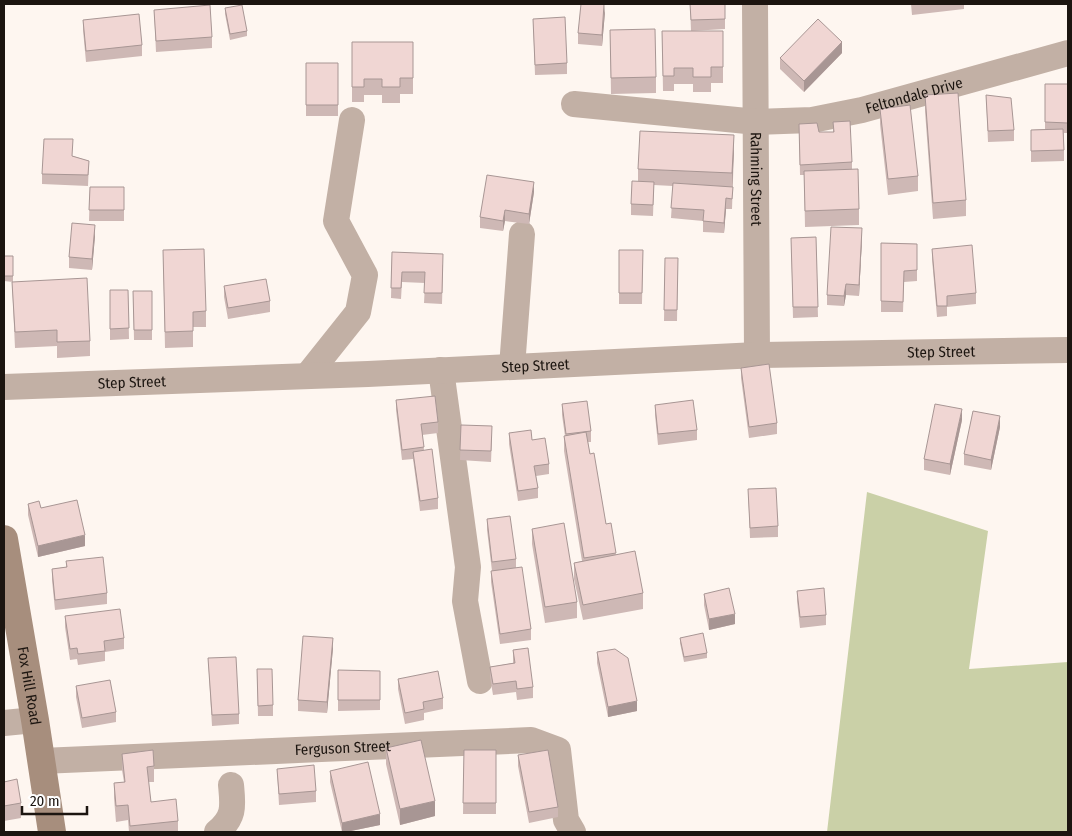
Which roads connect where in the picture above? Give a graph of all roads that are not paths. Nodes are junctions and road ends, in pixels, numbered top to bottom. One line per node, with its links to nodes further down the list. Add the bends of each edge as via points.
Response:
1 (755, 4): 5 (street, Rahming Street)
2 (1068, 53): 5 (street, Feltondale Drive, via 862,110 812,120)
3 (574, 104): 5 (street, Feltondale Drive)
4 (352, 120): 11 (street, via 336,221 365,275 358,312)
5 (757, 122): 8 (street, Rahming Street)
6 (522, 234): 9 (street)
7 (1068, 350): 8 (street, Step Street)
8 (757, 355): 9 (street, Step Street)
9 (512, 367): 10 (street, Step Street)
10 (441, 370): 11 (street, Step Street); 14 (street, via 468,566 465,600)
11 (307, 376): 12 (street, Step Street)
12 (4, 386)
13 (4, 539): 15 (main road, Fox Hill Road)
14 (480, 681)
15 (35, 720): 16 (street); 17 (main road, Fox Hill Road)
16 (4, 723)
17 (41, 761): 19 (main road, Fox Hill Road); 21 (street, Ferguson Street, via 530,740 558,750 566,820)
18 (231, 785): 20 (street, via 233,812)
19 (52, 832)
20 (217, 832)
21 (573, 832)

